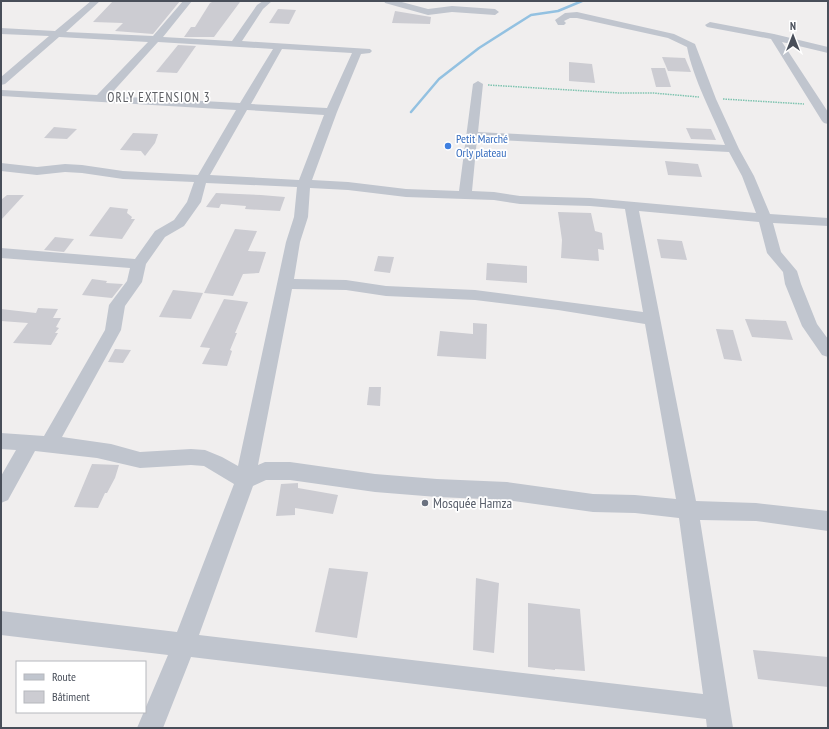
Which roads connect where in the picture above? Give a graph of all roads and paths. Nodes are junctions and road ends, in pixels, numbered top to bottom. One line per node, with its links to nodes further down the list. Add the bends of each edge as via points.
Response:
1 (96, 1): 9 (street)
2 (188, 1): 11 (street)
3 (268, 1): 12 (street, via 260,7)
4 (388, 1): 5 (street, via 428,12 452,9)
5 (495, 12)
6 (561, 23): 19 (street, via 559,20 565,16 577,15 683,40 692,46)
7 (710, 25): 10 (street)
8 (1, 31): 9 (street)
9 (58, 34): 11 (street); 15 (street)
10 (774, 37): 14 (street); 20 (street)
11 (156, 39): 12 (street); 18 (street)
12 (235, 44): 13 (street)
13 (279, 46): 21 (street); 22 (street, via 363,51)
14 (828, 50)
15 (1, 82)
16 (478, 84): 19 (path, via 653,93); 24 (street)
17 (1, 93): 18 (street)
18 (100, 99): 21 (street)
19 (711, 99): 20 (path); 25 (street)
20 (817, 104): 23 (street)
21 (243, 107): 22 (street); 27 (street)
22 (331, 112): 28 (street)
23 (828, 121)
24 (472, 135): 25 (street); 29 (street)
25 (733, 149): 31 (street, via 748,176)
26 (1, 167): 27 (street, via 37,171 82,169 123,175)
27 (201, 180): 28 (street); 34 (street, via 194,202 186,215 179,223 160,234)
28 (304, 184): 29 (street, via 406,193); 35 (street, via 301,217 293,242)
29 (465, 195): 30 (street)
30 (631, 206): 31 (street); 36 (street)
31 (765, 218): 32 (street); 37 (street, via 774,253 790,271)
32 (828, 222)
33 (1, 253): 34 (street)
34 (139, 264): 41 (street, via 134,282 117,305 113,330)
35 (286, 284): 36 (street, via 346,285 386,291 474,295); 42 (street)
36 (652, 319): 44 (street)
37 (810, 326): 38 (street); 39 (street)
38 (828, 327)
39 (828, 351)
40 (1, 441): 41 (street)
41 (39, 443): 42 (street, via 112,452 140,460 203,458 219,464); 43 (street)
42 (245, 480): 44 (street, via 265,471 290,471 375,483 507,491 593,503 635,504); 47 (street)
43 (1, 494)
44 (688, 510): 45 (street, via 756,512); 48 (street)
45 (828, 521)
46 (1, 623): 47 (street)
47 (184, 645): 48 (street); 49 (street)
48 (719, 718)
49 (150, 728)

